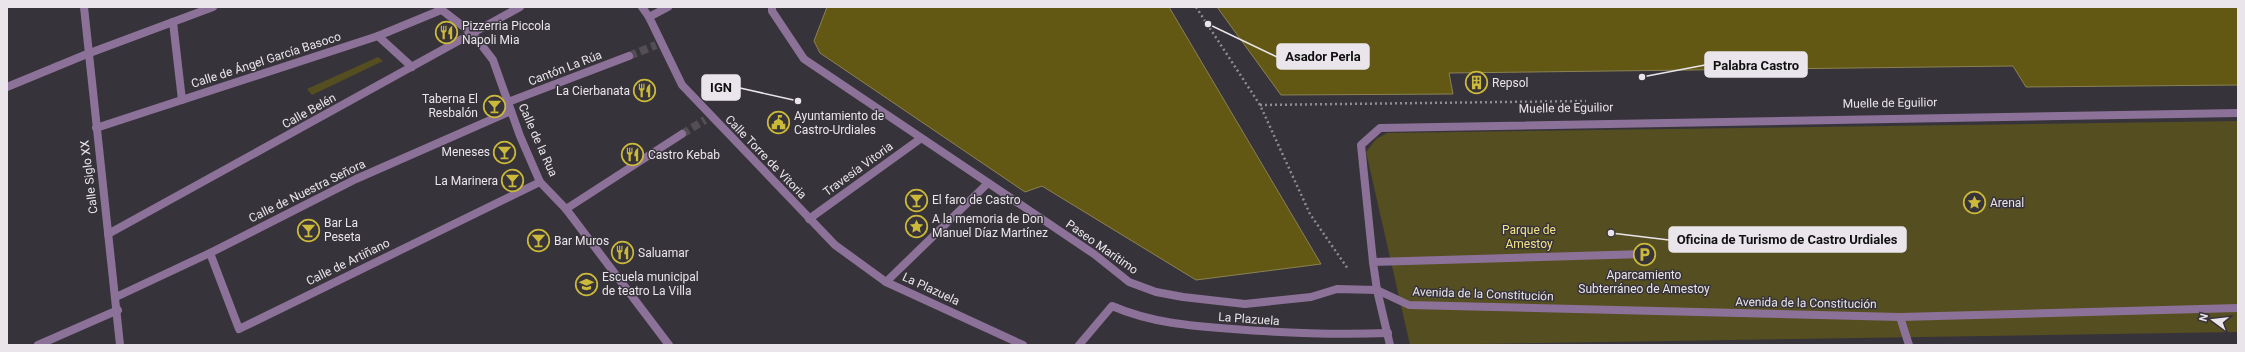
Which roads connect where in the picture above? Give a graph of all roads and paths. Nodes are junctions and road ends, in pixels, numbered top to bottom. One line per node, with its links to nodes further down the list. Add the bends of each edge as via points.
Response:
1 (84, 7): 13 (street, Calle Siglo XX)
2 (213, 7): 10 (street)
3 (520, 7): 11 (street, Calle Belén)
4 (642, 7): 9 (street, Calle Torre de Vitoria)
5 (668, 7): 9 (street)
6 (772, 7): 23 (street, Paseo Marítimo, via 772,11 804,59)
7 (1196, 7): 34 (path, via 1260,104 1310,214 1351,273 1359,278)
8 (440, 8): 11 (street, Calle de la Rua); 12 (street, Calle de Ángel García Basoco)
9 (649, 17): 27 (street, Calle Torre de Vitoria, via 659,44 682,85 708,118)
10 (173, 22): 13 (street); 17 (street)
11 (473, 34): 15 (street, Calle Belén); 18 (street, Calle de la Rua, via 493,60)
12 (378, 36): 15 (street); 17 (street, Calle de Ángel García Basoco)
13 (87, 54): 16 (street); 21 (street, Calle Siglo XX)
14 (629, 56): 18 (street, Cantón La Rúa)
15 (412, 67): 28 (street, Calle Belén)
16 (7, 87)
17 (182, 100): 21 (street, Calle de Ángel García Basoco)
18 (508, 102): 19 (street, Calle de la Rua)
19 (511, 111): 24 (street, Calle de la Rua); 30 (street, Calle de Nuestra Señora, via 356,179)
20 (2238, 113): 32 (street, via 1380,128 1361,145)
21 (96, 128): 28 (street, Calle Siglo XX)
22 (682, 134): 26 (street)
23 (920, 139): 25 (street, Paseo Marítimo); 27 (street, Travesía Vitoria)
24 (540, 182): 26 (street, Calle de la Rua); 30 (street, Calle de Artiñano, via 239,329)
25 (987, 184): 33 (street); 34 (street, Paseo Marítimo, via 1094,254 1129,282 1156,292 1245,304 1311,297 1337,289)
26 (566, 208): 41 (street, Calle de la Rua)
27 (809, 219): 29 (street, Calle Torre de Vitoria)
28 (108, 234): 36 (street, Calle Siglo XX)
29 (835, 245): 33 (street, La Plazuela)
30 (210, 253): 36 (street, Calle de Nuestra Señora)
31 (1644, 254): 32 (street)
32 (1373, 262): 35 (street)
33 (886, 282): 44 (street, La Plazuela)
34 (1358, 290): 35 (street, Paseo Marítimo)
35 (1377, 290): 39 (street, Avenida de la Constitución, via 1408,306); 40 (street)
36 (116, 297): 38 (street, Calle Siglo XX)
37 (2238, 308): 39 (street, Avenida de la Constitución)
38 (118, 310): 42 (street); 43 (street, Calle Siglo XX)
39 (1900, 317): 47 (street)
40 (1388, 333): 45 (street, La Plazuela, via 1310,335 1195,326 1130,315 1112,306); 46 (street)
41 (664, 343)
42 (38, 345)
43 (120, 345)
44 (1023, 345)
45 (1079, 345)
46 (1390, 345)
47 (1908, 345)

